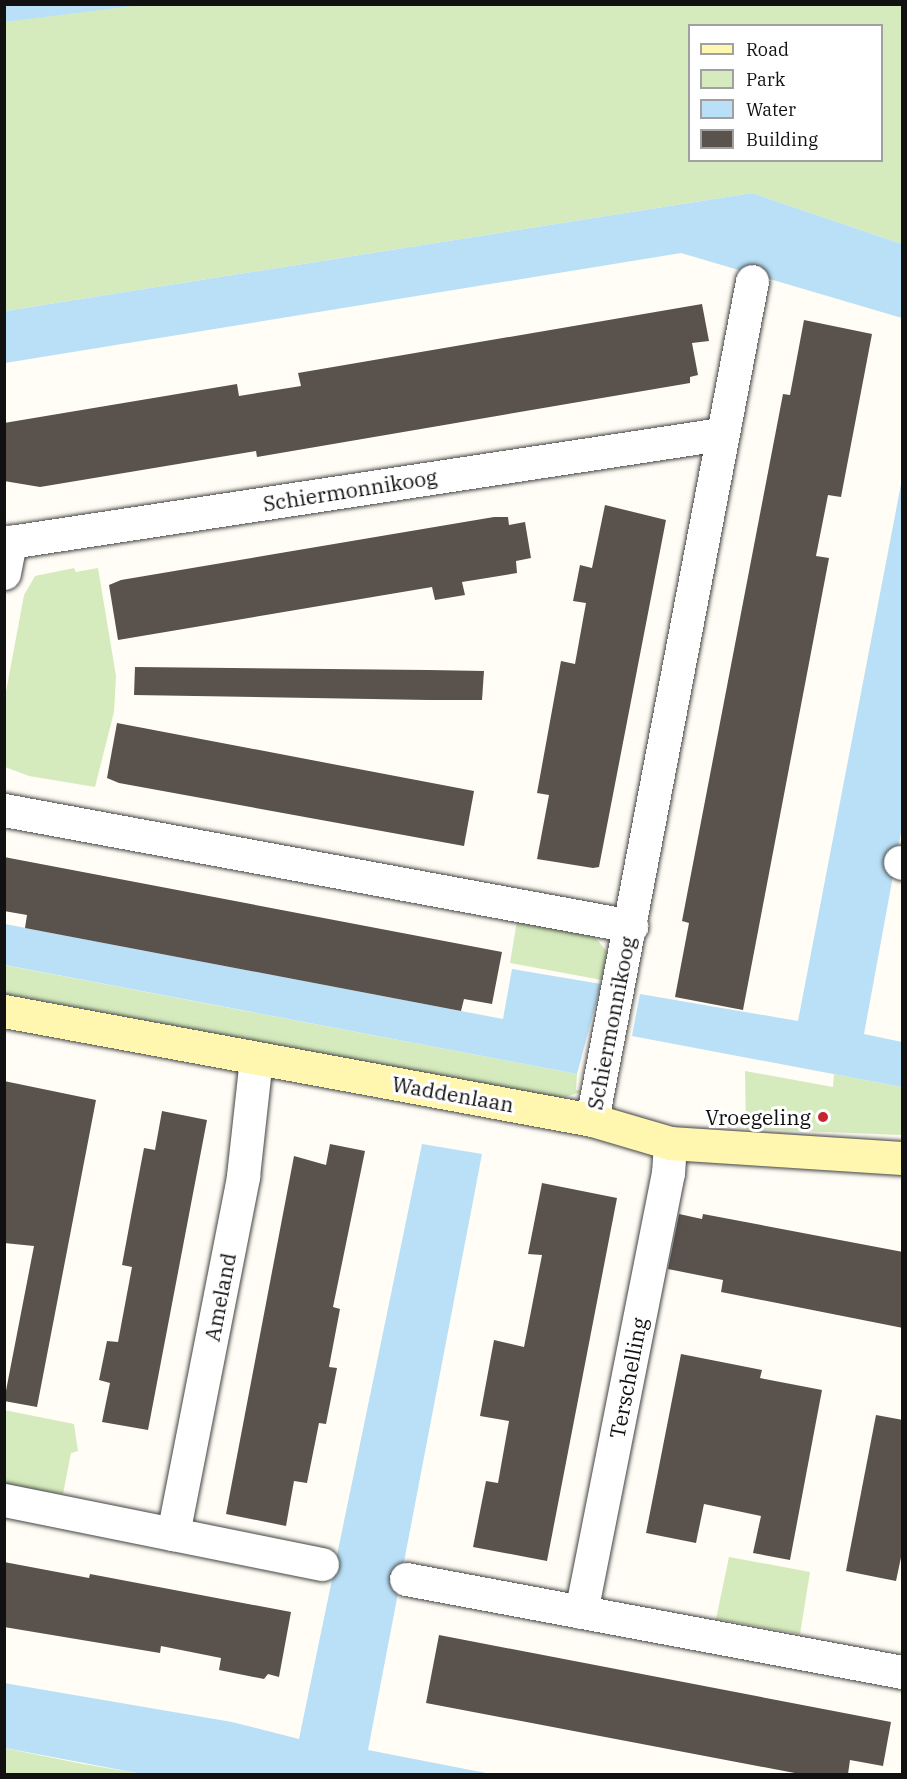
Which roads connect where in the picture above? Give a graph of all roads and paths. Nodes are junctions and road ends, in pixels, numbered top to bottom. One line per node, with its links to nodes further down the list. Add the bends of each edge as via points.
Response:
1 (752, 281): 2 (street, Schiermonnikoog)
2 (721, 434): 3 (street, Schiermonnikoog, via 10,542); 5 (street, Schiermonnikoog)
3 (4, 573)
4 (4, 810): 5 (street, Schiermonnikoog)
5 (631, 926): 8 (street, Schiermonnikoog)
6 (4, 1011): 7 (street, Waddenlaan)
7 (256, 1059): 8 (street, Waddenlaan); 12 (street, Ameland, via 243,1176)
8 (592, 1120): 9 (street, Waddenlaan)
9 (670, 1143): 10 (street, Waddenlaan); 15 (street, Terschelling, via 669,1173)
10 (903, 1158)
11 (4, 1500): 12 (street)
12 (173, 1534): 13 (street)
13 (322, 1564)
14 (406, 1579): 15 (street)
15 (580, 1612): 16 (street)
16 (903, 1672)

